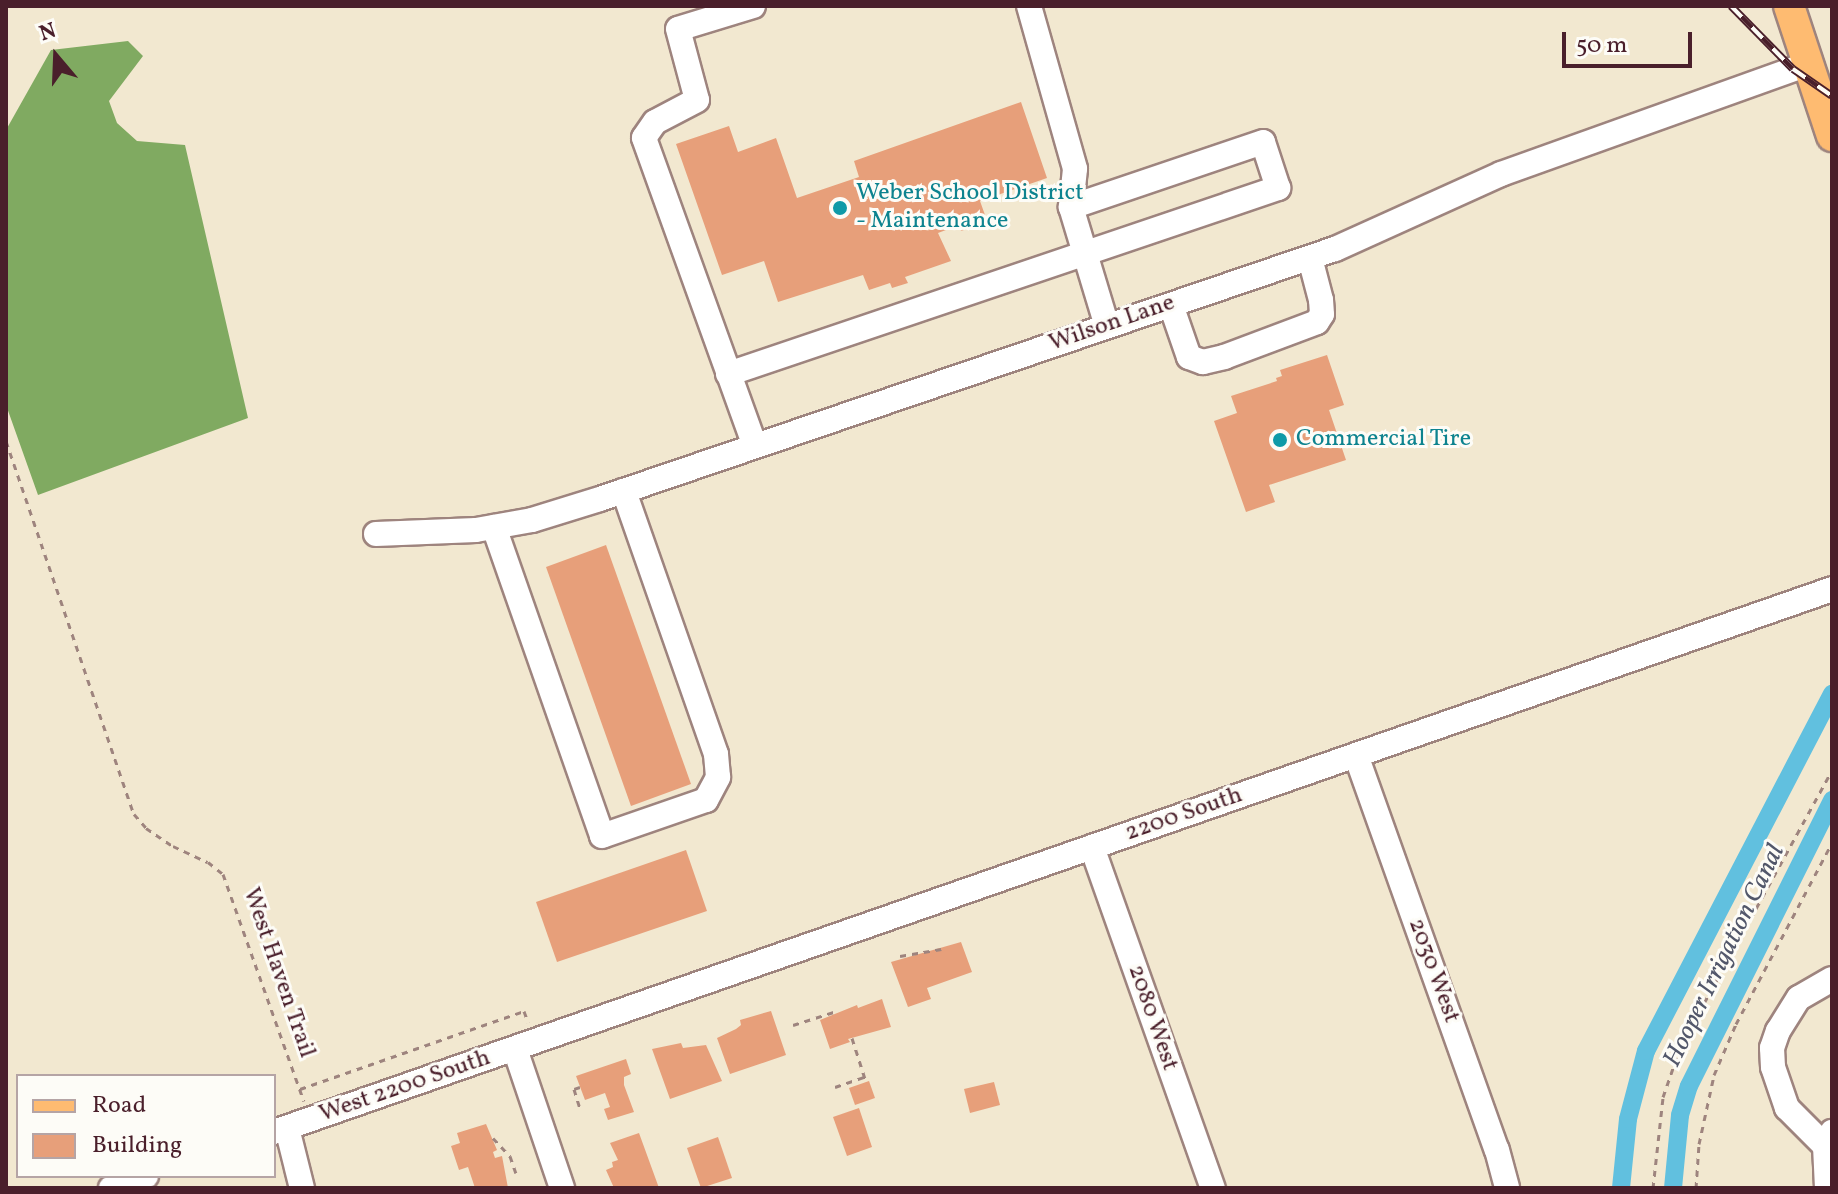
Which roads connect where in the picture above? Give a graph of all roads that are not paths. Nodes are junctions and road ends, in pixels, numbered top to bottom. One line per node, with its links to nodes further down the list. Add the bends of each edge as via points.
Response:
1 (753, 6): 11 (street, via 678,29 697,100 655,122 644,138)
2 (1029, 6): 6 (street, via 1075,169)
3 (1789, 6): 4 (main road)
4 (1820, 59): 5 (main road); 8 (street, Wilson Lane, via 1501,174)
5 (1832, 136)
6 (1071, 207): 7 (street); 7 (street, via 1263,142 1278,188)
7 (1085, 254): 10 (street); 11 (street)
8 (1310, 258): 9 (street, Wilson Lane); 9 (street, via 1321,300 1317,322 1224,357 1203,362 1189,357)
9 (1171, 305): 10 (street, Wilson Lane)
10 (1107, 326): 12 (street, Wilson Lane)
11 (728, 374): 12 (street)
12 (755, 446): 13 (street, Wilson Lane)
13 (624, 491): 14 (street, Wilson Lane); 14 (street, via 716,754 718,777 706,800 602,836)
14 (494, 527): 15 (street, Wilson Lane)
15 (376, 534)
16 (1832, 589): 17 (street, 2200 South)
17 (1356, 755): 18 (street, 2200 South); 28 (street, 2030 West)
18 (1092, 847): 20 (street, 2200 South); 27 (street, 2080 West)
19 (1832, 979): 22 (street, via 1799,998 1772,1048 1787,1108)
20 (528, 1041): 21 (street, West 2200 South); 26 (street)
21 (280, 1130): 25 (street)
22 (1828, 1139): 29 (street)
23 (140, 1178): 24 (street)
24 (111, 1188)
25 (302, 1188)
26 (562, 1188)
27 (1213, 1188)
28 (1507, 1188)
29 (1827, 1188)

